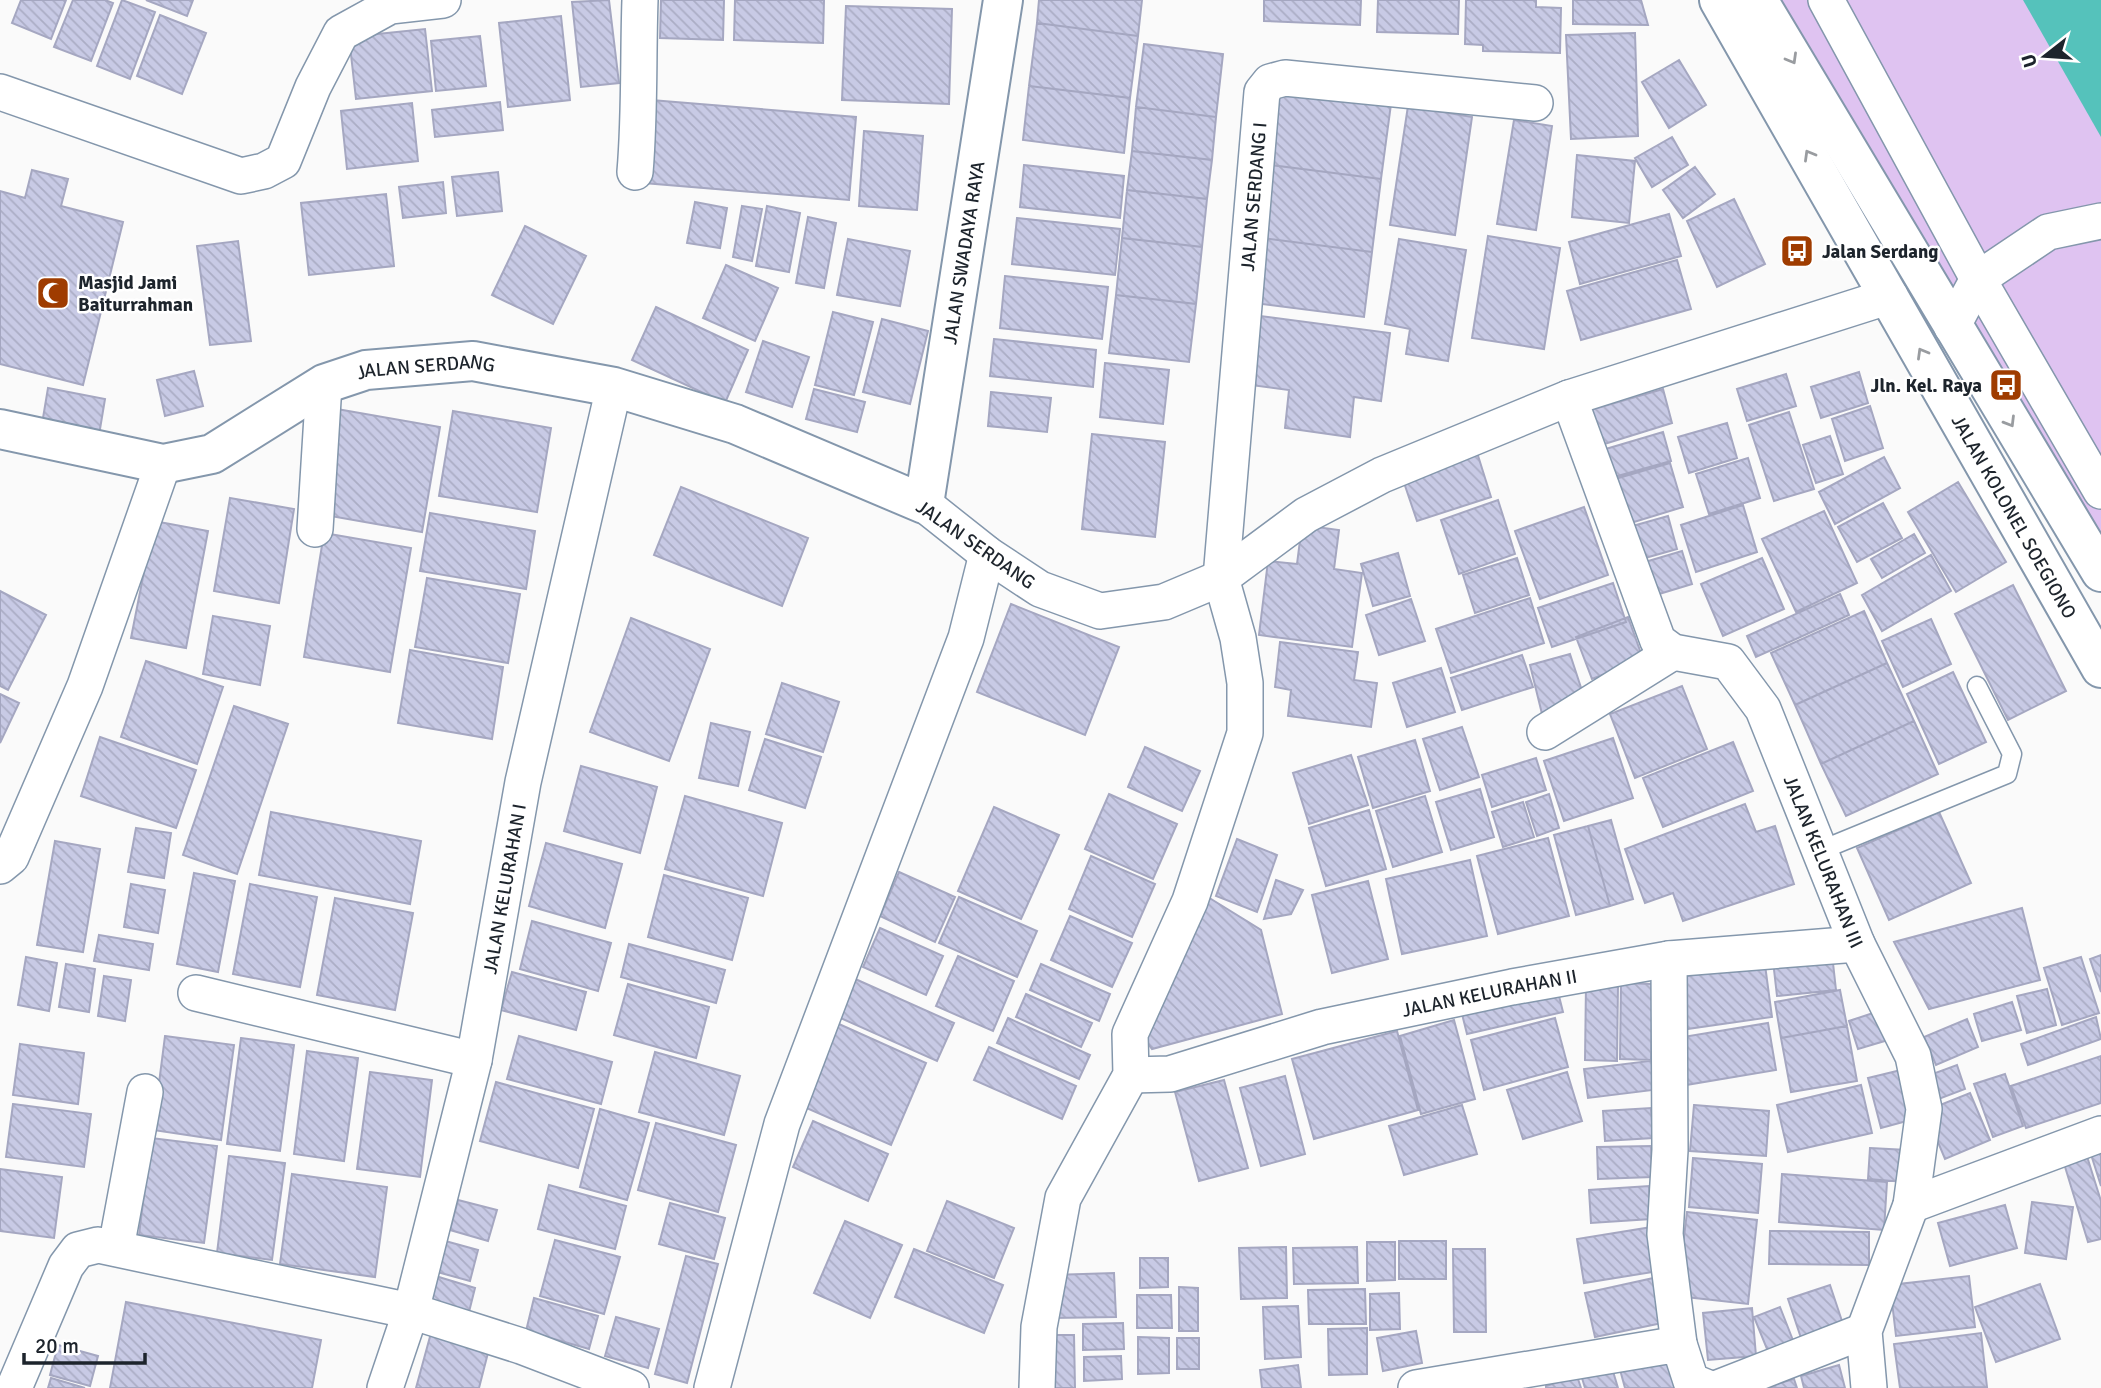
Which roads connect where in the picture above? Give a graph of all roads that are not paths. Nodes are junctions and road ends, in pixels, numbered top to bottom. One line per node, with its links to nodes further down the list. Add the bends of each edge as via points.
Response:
1 (443, 0): 7 (street, via 390,6 341,33 283,161 241,176)
2 (640, 0): 9 (street, via 641,106)
3 (1003, 0): 21 (street, JALAN SWADAYA RAYA)
4 (1719, 0): 13 (street, JALAN KOLONEL SOEGIONO, one-way to 4)
5 (1758, 0): 11 (street, one-way to 11)
6 (1826, 0): 12 (street)
7 (0, 92)
8 (1535, 103): 25 (street, JALAN SERDANG I, via 1284,78 1270,82 1262,92)
9 (635, 172)
10 (2101, 220): 12 (street, via 2048,232)
11 (1920, 268): 12 (street); 14 (street)
12 (1978, 279): 14 (street); 20 (street)
13 (1890, 296): 17 (street, JALAN SERDANG); 27 (street, JALAN KOLONEL SOEGIONO, one-way to 13)
14 (1952, 327): 24 (street, one-way to 24)
15 (324, 384): 16 (street, JALAN SERDANG, via 366,370 473,361); 19 (street, JALAN SERDANG, via 212,454); 22 (street)
16 (614, 387): 21 (street, JALAN SERDANG, via 735,424); 35 (street, JALAN KELURAHAN I, via 523,782)
17 (1569, 398): 25 (street, JALAN SERDANG, via 1382,475 1306,515); 26 (street, via 1658,641)
18 (0, 429): 19 (street, JALAN SERDANG)
19 (163, 464): 31 (street, via 85,686 11,857)
20 (2101, 491)
21 (924, 504): 23 (street, JALAN SERDANG)
22 (315, 529)
23 (987, 554): 25 (street, JALAN SERDANG, via 1040,589 1100,611 1164,603); 47 (street, via 966,638 782,1124)
24 (2101, 572)
25 (1221, 578): 36 (street, via 1245,683 1245,733 1190,901 1130,1034)
26 (1673, 652): 29 (street); 30 (street, JALAN KELURAHAN III, via 1728,662 1747,684 1763,709)
27 (2101, 668)
28 (1977, 687): 30 (lane, via 2012,754 2007,774)
29 (1545, 732)
30 (1819, 851): 32 (street, JALAN KELURAHAN III)
31 (0, 866)
32 (1857, 943): 33 (street, JALAN KELURAHAN II); 39 (street, JALAN KELURAHAN III, via 1913,1056 1924,1109)
33 (1669, 959): 36 (street, JALAN KELURAHAN II, via 1322,1027 1170,1074); 43 (street, via 1670,1150 1665,1234)
34 (196, 993): 35 (street)
35 (474, 1060): 41 (street, JALAN KELURAHAN I)
36 (1131, 1075): 48 (street, via 1063,1198 1039,1327)
37 (145, 1092): 40 (street)
38 (2101, 1134): 39 (street)
39 (1911, 1205): 42 (street, JALAN KELURAHAN III)
40 (116, 1248): 41 (street); 44 (street, via 98,1245 78,1250 66,1266)
41 (411, 1311): 45 (street, JALAN KELURAHAN I); 46 (street)
42 (1864, 1331): 51 (street); 52 (street, JALAN KELURAHAN III)
43 (1679, 1344): 49 (street); 50 (street, via 1691,1381)
44 (14, 1388)
45 (385, 1388)
46 (631, 1388)
47 (712, 1388)
48 (1037, 1388)
49 (1416, 1388)
50 (1707, 1388)
51 (1718, 1388)
52 (1868, 1388)

